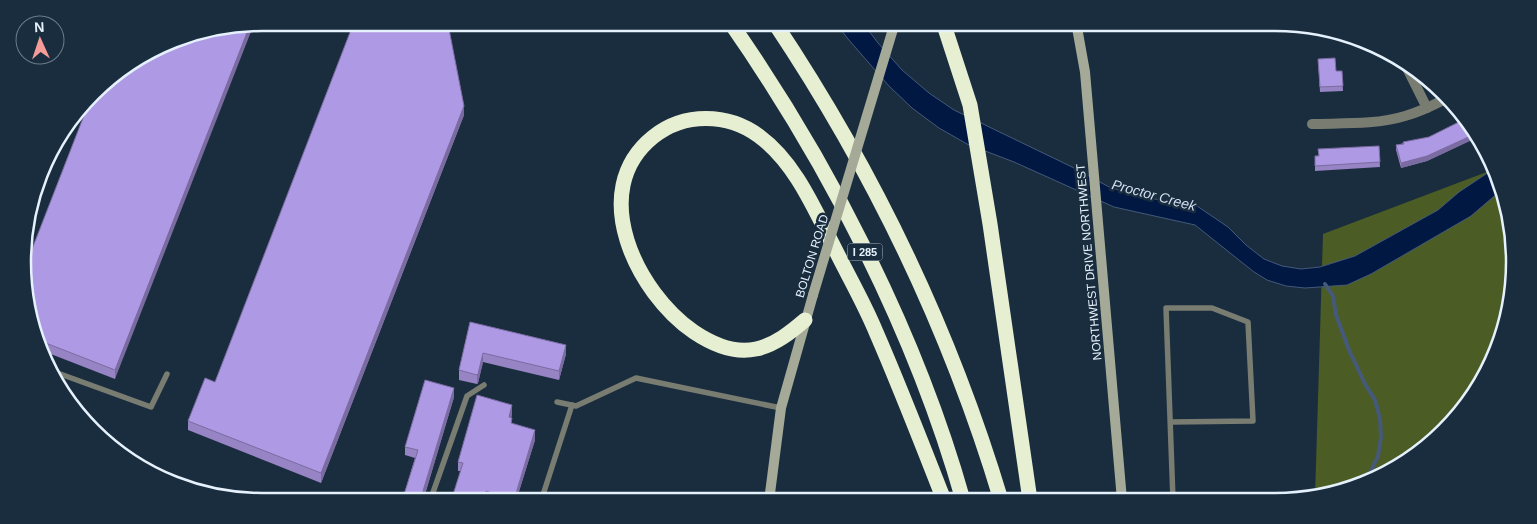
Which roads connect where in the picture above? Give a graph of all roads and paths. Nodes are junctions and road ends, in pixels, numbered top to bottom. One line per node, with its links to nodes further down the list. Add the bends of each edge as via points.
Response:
1 (736, 31): 22 (highway, I 285, via 783,102 868,258 918,368)
2 (780, 31): 23 (highway, I 285, via 844,132 899,237 950,351)
3 (892, 31): 10 (main road, BOLTON ROAD, bridge)
4 (946, 31): 24 (highway, via 970,105)
5 (1078, 31): 25 (main road, NORTHWEST DRIVE NORTHWEST, via 1085,72)
6 (1412, 77): 8 (street)
7 (1441, 102): 8 (street)
8 (1427, 108): 9 (street, via 1404,117 1380,121)
9 (1312, 124)
10 (805, 320): 16 (main road, BOLTON ROAD); 21 (highway, via 779,340 763,347 731,349 691,330 658,298 632,257 621,197 631,163 653,137 683,121 717,118 759,136 791,170 809,198 876,330)
11 (60, 374): 12 (lane, via 151,407)
12 (167, 374)
13 (484, 385): 18 (lane, via 466,396)
14 (557, 402): 15 (lane)
15 (572, 405): 16 (lane, via 636,378); 19 (lane)
16 (781, 408): 20 (main road, BOLTON ROAD)
17 (1171, 422): 17 (lane, via 1166,308 1212,308 1248,322 1253,421); 26 (lane)
18 (433, 493)
19 (544, 493)
20 (770, 493)
21 (941, 493)
22 (961, 493)
23 (999, 493)
24 (1029, 493)
25 (1121, 493)
26 (1174, 493)

